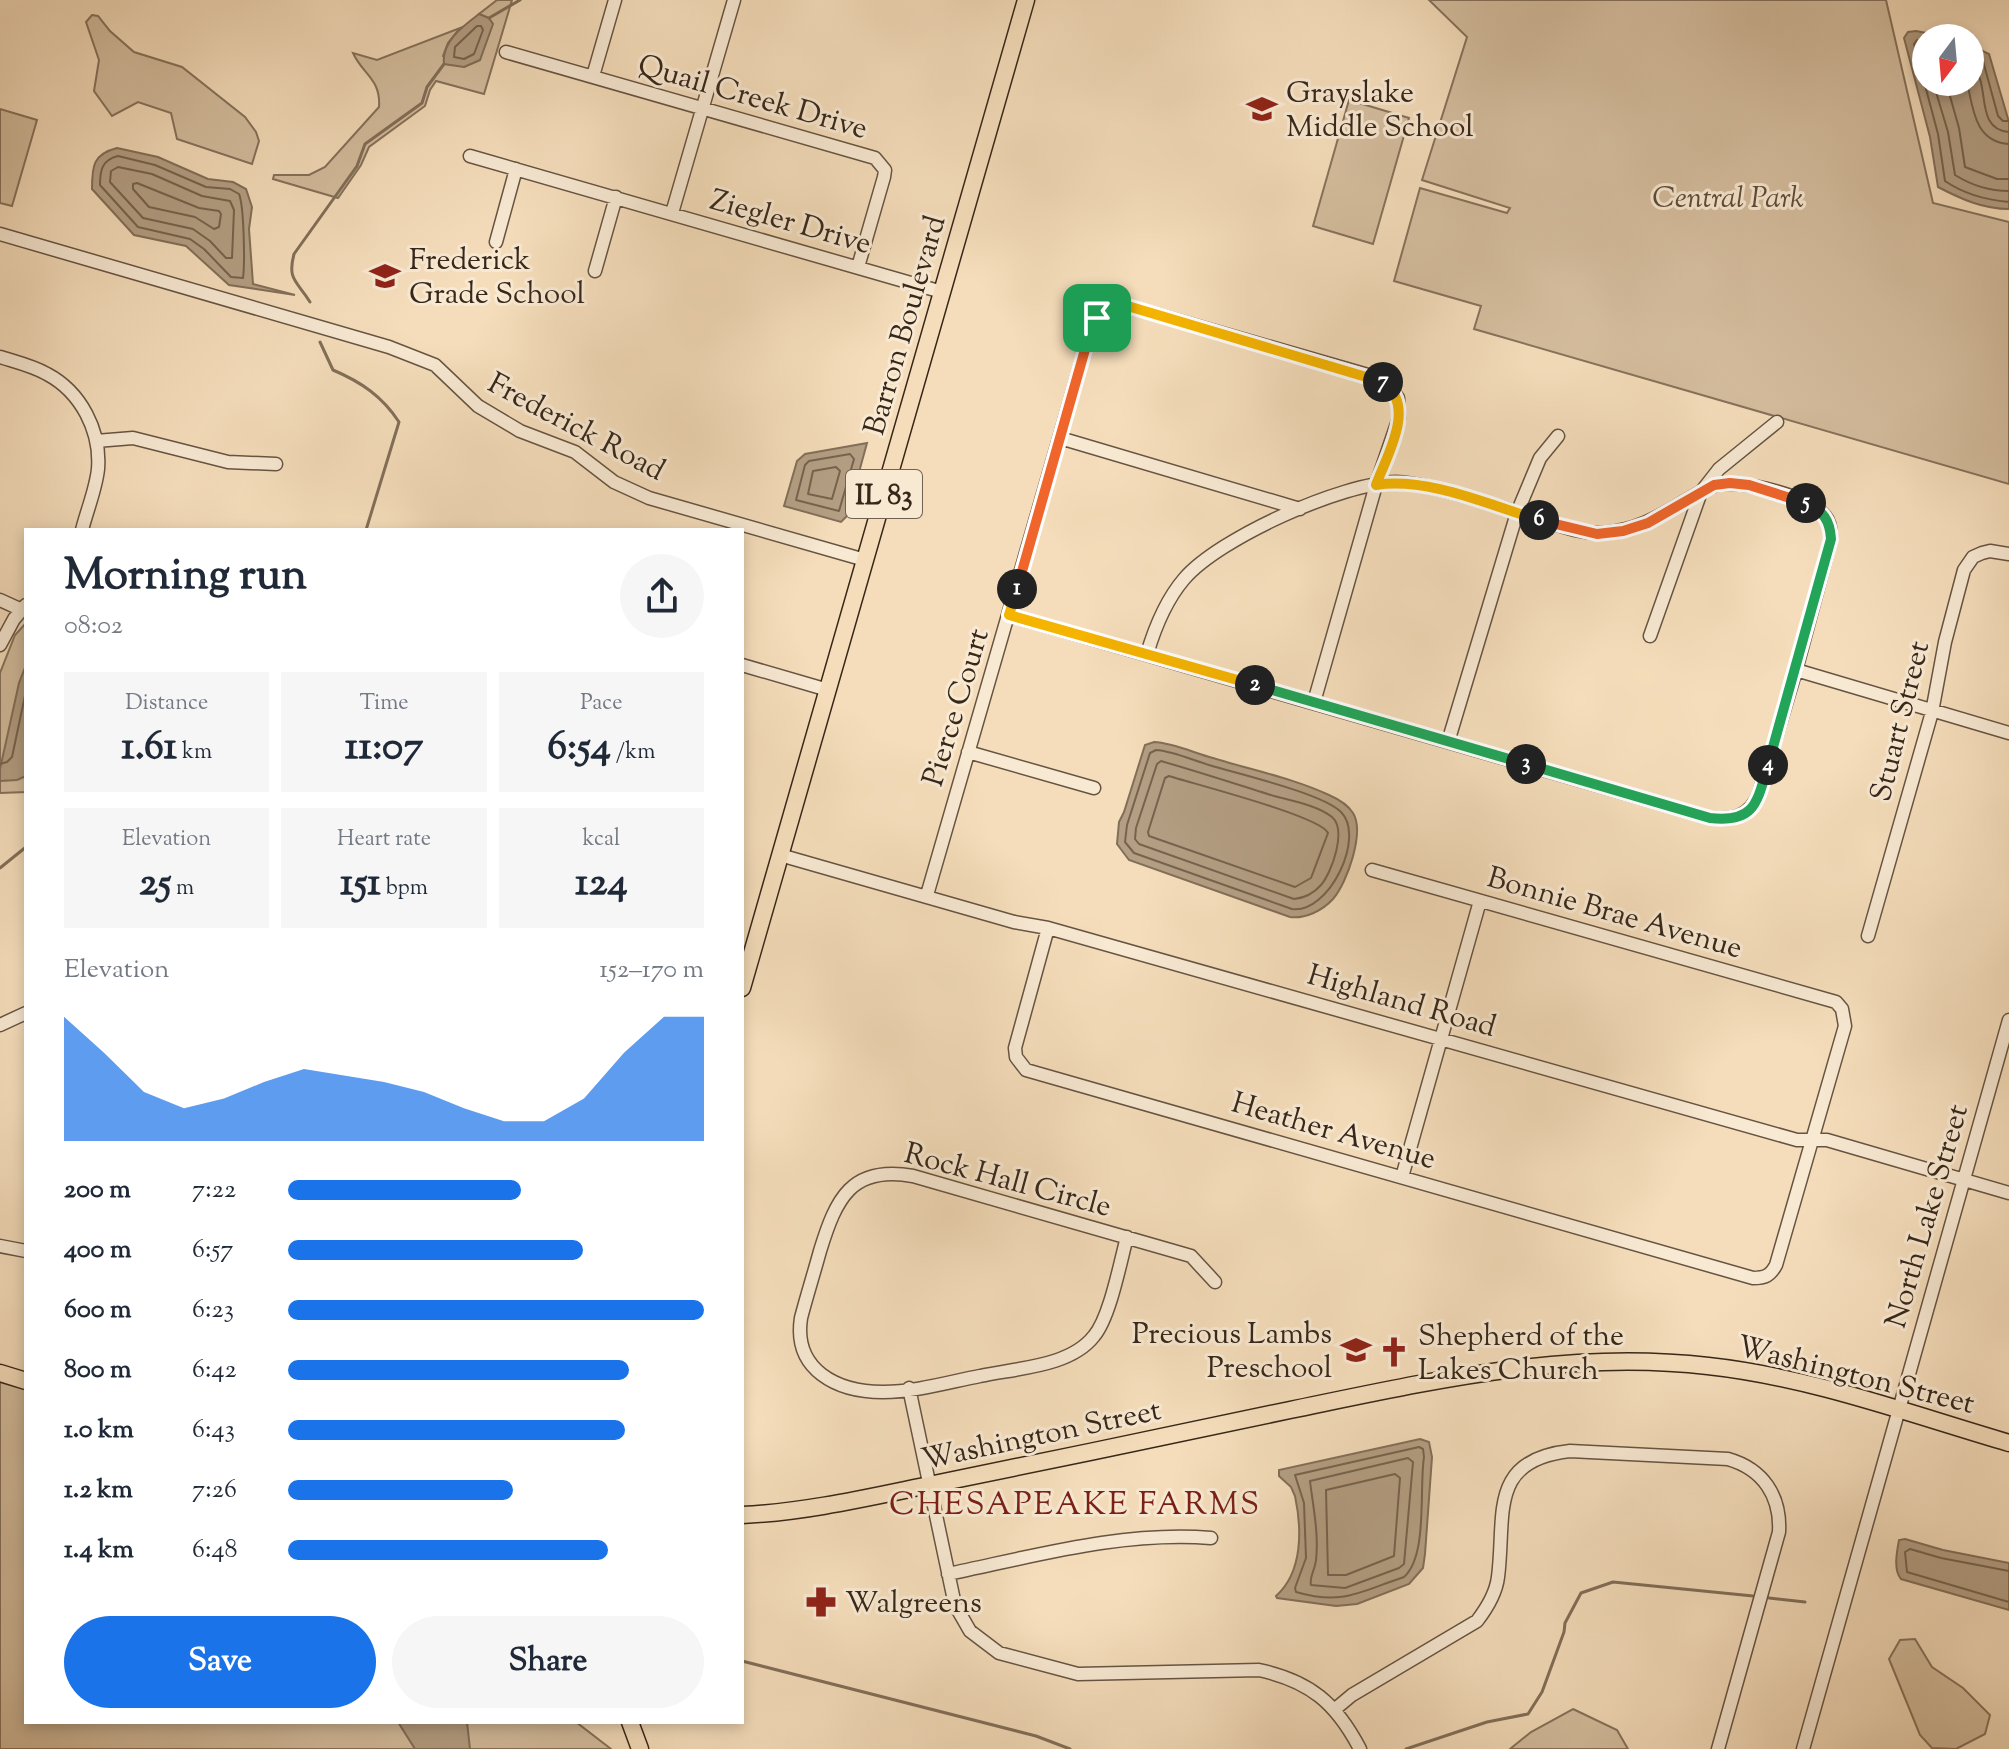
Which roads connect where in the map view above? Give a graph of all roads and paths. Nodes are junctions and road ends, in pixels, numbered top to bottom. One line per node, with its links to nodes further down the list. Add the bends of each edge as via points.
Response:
1 (615, 0): 5 (street)
2 (734, 0): 6 (street, Ziegler Drive)
3 (1026, 0): 15 (main road, Barron Boulevard / IL 83)
4 (506, 52): 5 (street, Quail Creek Drive)
5 (593, 76): 6 (street, Quail Creek Drive)
6 (701, 108): 10 (street, Ziegler Drive); 13 (street, Quail Creek Drive, via 882,164 884,177)
7 (470, 156): 8 (street, Ziegler Drive)
8 (516, 169): 9 (street, Ziegler Drive); 12 (street)
9 (616, 197): 10 (street, Ziegler Drive); 14 (street)
10 (672, 213): 13 (street, Ziegler Drive)
11 (0, 234): 28 (street, Frederick Road, via 389,347 435,365 478,406 520,431 575,452 620,485 649,498)
12 (496, 242)
13 (858, 267): 15 (street, Ziegler Drive)
14 (595, 271)
15 (942, 292): 28 (main road, Barron Boulevard / IL 83)
16 (0, 357): 20 (street, via 45,372 68,388 84,409)
17 (1777, 422): 23 (street, via 1719,469)
18 (1558, 436): 25 (street, via 1540,458)
19 (1060, 438): 22 (street, Pierce Court, via 1092,325 1107,310 1122,305 1386,383 1398,398 1399,418); 24 (street); 31 (street, Pierce Court)
20 (96, 441): 21 (street, via 133,438 228,462); 26 (street, via 96,480)
21 (276, 464)
22 (1376, 485): 24 (street); 25 (street, via 1423,486); 38 (street)
23 (1701, 492): 25 (street, via 1648,523 1597,534); 32 (street); 36 (street, via 1714,485 1749,485 1796,499 1826,517 1831,539)
24 (1300, 509): 34 (street, via 1222,547 1193,570 1166,606)
25 (1517, 513): 41 (street)
26 (83, 528)
27 (2009, 554): 39 (street, Stuart Street, via 1982,553 1964,570)
28 (865, 560): 37 (main road, Barron Boulevard / IL 83)
29 (0, 600): 30 (street)
30 (24, 608): 33 (street)
31 (1009, 615): 34 (street); 42 (street, Pierce Court)
32 (1650, 636)
33 (0, 645)
34 (1147, 654): 38 (street)
35 (744, 666): 37 (street)
36 (1796, 670): 39 (street); 41 (street, via 1759,794 1750,810 1729,820)
37 (828, 690): 44 (main road, Barron Boulevard / IL 83)
38 (1314, 702): 41 (street)
39 (1932, 712): 40 (street); 49 (street, Stuart Street)
40 (2009, 733)
41 (1448, 742)
42 (968, 752): 43 (street); 46 (street, Pierce Court)
43 (1094, 788)
44 (780, 855): 46 (street, Highland Road); 50 (main road, Barron Boulevard / IL 83)
45 (1372, 870): 47 (street, Bonnie Brae Avenue)
46 (927, 895): 48 (street, Highland Road)
47 (1480, 901): 54 (street); 56 (street, Bonnie Brae Avenue, via 1836,1002 1845,1026)
48 (1048, 928): 54 (street, Highland Road); 57 (street, Heather Avenue, via 1015,1048 1026,1070)
49 (1868, 936)
50 (744, 981)
51 (24, 1014): 53 (street)
52 (2009, 1020): 55 (street, North Lake Street)
53 (0, 1025)
54 (1442, 1038): 56 (street, Highland Road); 57 (street)
55 (2006, 1043): 58 (street, North Lake Street)
56 (1812, 1140): 57 (street, Heather Avenue, via 1776,1265 1765,1278); 58 (street, Highland Road)
57 (1402, 1177)
58 (1964, 1179): 59 (street, Highland Road); 67 (street, North Lake Street)
59 (2009, 1193)
60 (1127, 1237): 63 (street, via 1191,1256); 66 (street, Rock Hall Circle, via 1102,1322 1083,1347 1055,1361); 66 (street, Rock Hall Circle, via 913,1176 892,1172 859,1178 831,1213 801,1318 805,1367 845,1386 883,1392)
61 (0, 1246): 62 (street)
62 (24, 1251)
63 (1215, 1282)
64 (0, 1373): 65 (main road)
65 (24, 1380)
66 (909, 1388): 70 (street)
67 (1898, 1411): 68 (main road, Washington Street); 70 (main road, Washington Street, via 1814,1386 1706,1365 1537,1365 1416,1384); 80 (street, North Lake Street)
68 (2009, 1443)
69 (1783, 1483): 71 (street)
70 (930, 1485): 72 (main road, Washington Street, via 853,1502); 74 (street)
71 (1771, 1491): 75 (street, via 1752,1468 1728,1459 1570,1451 1535,1459 1518,1471 1504,1495 1498,1579 1477,1621); 79 (street, via 1779,1532)
72 (744, 1515)
73 (1211, 1538): 74 (street, via 1113,1540)
74 (948, 1574): 75 (street, via 961,1618 999,1653 1078,1674 1259,1670 1304,1685)
75 (1334, 1710): 78 (street)
76 (631, 1724): 77 (main road)
77 (640, 1749)
78 (1360, 1749)
79 (1718, 1749)
80 (1803, 1749)

